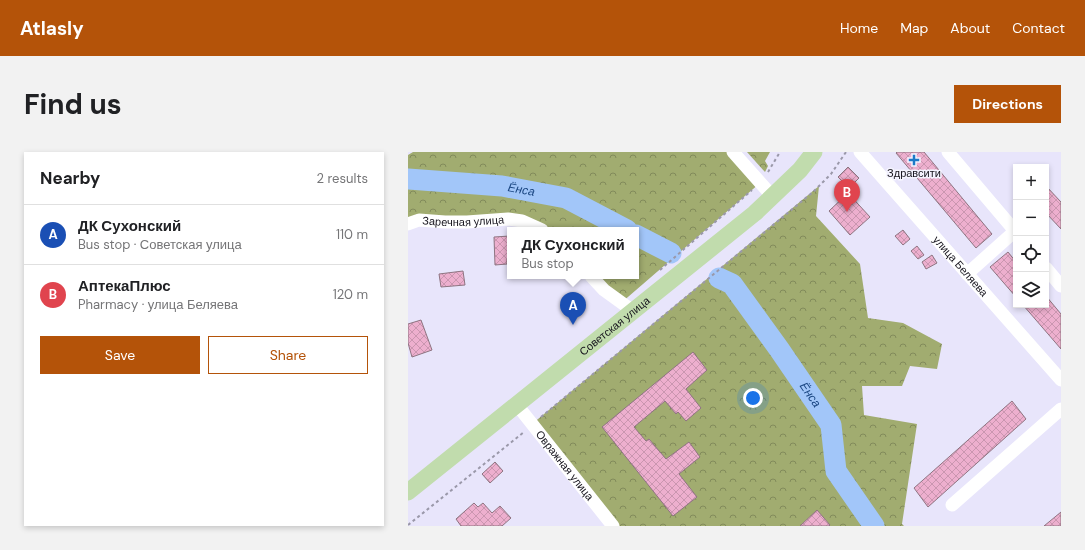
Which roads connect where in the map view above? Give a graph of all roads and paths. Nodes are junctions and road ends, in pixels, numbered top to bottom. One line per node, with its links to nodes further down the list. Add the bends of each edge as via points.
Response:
1 (733, 152): 7 (street)
2 (780, 152): 7 (path)
3 (814, 152): 8 (main road, Советская улица)
4 (846, 152): 22 (path, via 831,174 813,192)
5 (948, 152): 11 (street)
6 (866, 154): 15 (street, улица Беляева)
7 (760, 183): 8 (street); 13 (path)
8 (773, 197): 18 (main road, Советская улица)
9 (408, 224): 10 (street, Заречная улица, via 419,220 460,222 508,219 522,221)
10 (535, 227)
11 (1013, 228)
12 (1013, 235): 15 (street)
13 (659, 271)
14 (1049, 271): 17 (street)
15 (967, 274): 19 (street, улица Беляева)
16 (593, 279): 18 (street)
17 (1059, 281)
18 (633, 311): 20 (main road, Советская улица)
19 (1061, 380)
20 (517, 405): 22 (street, Овражная улица); 23 (main road, Советская улица)
21 (1061, 409): 24 (street)
22 (532, 424): 25 (path); 26 (street, Овражная улица)
23 (408, 492)
24 (952, 505)
25 (408, 525)
26 (613, 526)

